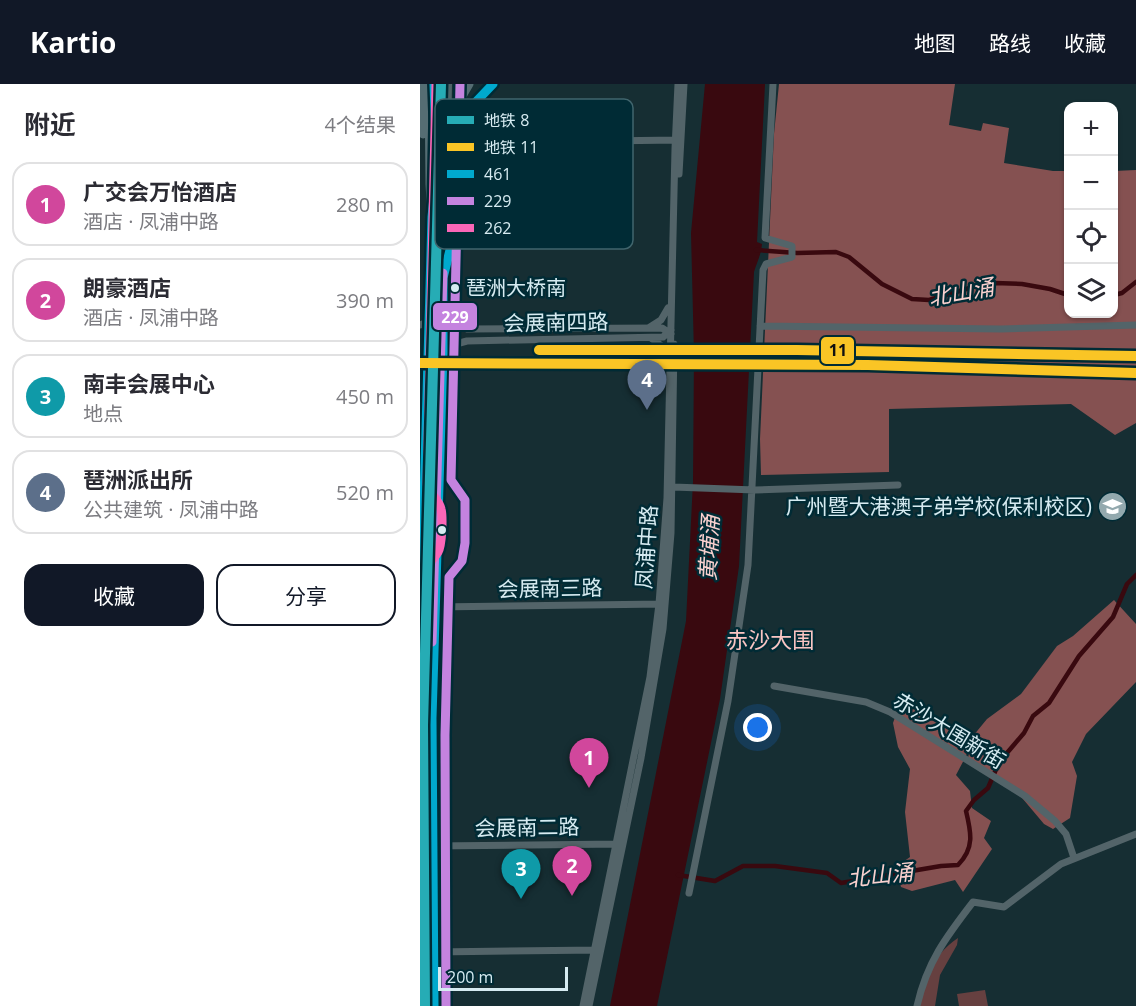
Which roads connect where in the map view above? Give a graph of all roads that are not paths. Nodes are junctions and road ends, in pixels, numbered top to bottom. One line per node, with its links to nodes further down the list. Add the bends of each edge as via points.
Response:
1 (421, 84): 18 (highway, via 424,152)
2 (429, 84): 18 (highway)
3 (434, 84): 15 (highway)
4 (440, 84): 11 (main road)
5 (448, 84): 12 (main road)
6 (469, 84): 13 (highway)
7 (493, 84): 14 (highway)
8 (678, 84): 16 (street, 凤浦中路)
9 (684, 84): 16 (street, 凤浦中路)
10 (773, 84): 30 (street, via 765,238 792,246 792,257 763,267)
11 (440, 99)
12 (448, 99)
13 (460, 99)
14 (479, 99)
15 (435, 104)
16 (678, 140): 17 (street); 24 (street, 凤浦中路); 27 (street, 凤浦中路)
17 (633, 141)
18 (430, 184): 20 (highway)
19 (435, 200): 20 (main road)
20 (432, 217): 26 (main road)
21 (444, 249): 23 (main road)
22 (451, 249): 23 (highway)
23 (443, 278): 25 (main road)
24 (671, 303): 31 (street, via 661,320); 33 (street, 凤浦中路)
25 (444, 312): 32 (street); 38 (main road)
26 (429, 321): 28 (street); 39 (main road)
27 (674, 322): 33 (street); 36 (street, 凤浦中路)
28 (420, 325)
29 (1136, 325): 30 (street, via 1001,329)
30 (760, 326): 51 (street, via 748,565 728,701)
31 (648, 327): 32 (street, 会展南四路); 33 (street, 会展南四路)
32 (467, 330): 35 (street)
33 (670, 332): 34 (street, 会展南四路, via 663,337); 36 (street); 40 (street, 凤浦中路)
34 (649, 337): 35 (street, 会展南四路); 40 (street, via 663,347)
35 (467, 341): 38 (street, 会展南四路)
36 (674, 342): 42 (street, 凤浦中路)
37 (420, 348): 39 (street)
38 (443, 353): 44 (main road)
39 (427, 355): 45 (main road)
40 (669, 362): 43 (street, 凤浦中路)
41 (898, 485): 42 (street, via 755,490)
42 (673, 487): 43 (street, 凤浦中路)
43 (663, 604): 44 (street, 会展南三路); 48 (street, 凤浦中路, via 656,679)
44 (435, 607): 49 (main road)
45 (420, 642)
46 (774, 686): 50 (street, 赤沙大围新街, via 866,702 890,712 1025,796 1066,834)
47 (1136, 834): 50 (street)
48 (620, 844): 49 (street, 会展南二路); 52 (street, 凤浦中路)
49 (432, 846): 53 (main road)
50 (1074, 858): 57 (street, via 1054,868 1006,906 973,902 930,964)
51 (689, 893)
52 (598, 950): 53 (street); 55 (street, 凤浦中路); 56 (street, 凤浦中路)
53 (434, 951): 54 (main road)
54 (434, 1006)
55 (583, 1006)
56 (589, 1006)
57 (917, 1006)

